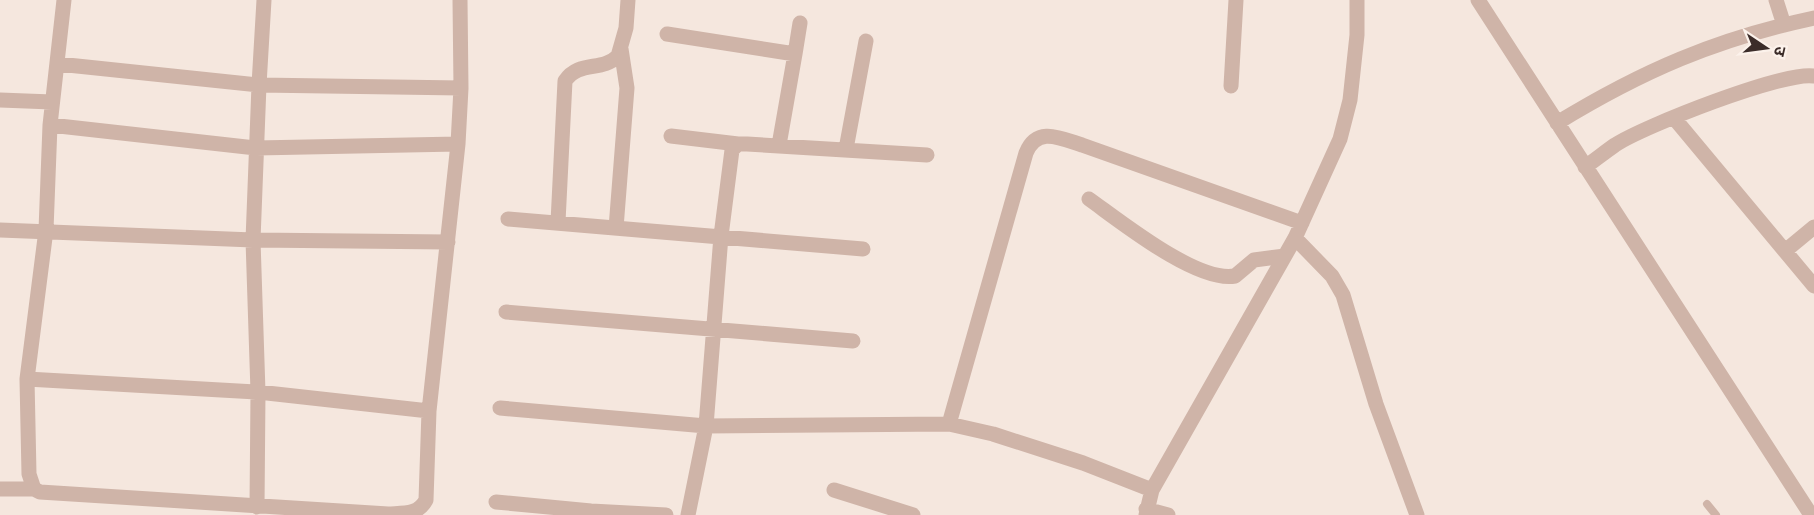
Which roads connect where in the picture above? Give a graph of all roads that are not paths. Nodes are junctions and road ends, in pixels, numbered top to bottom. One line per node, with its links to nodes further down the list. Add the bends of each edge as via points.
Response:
1 (64, 0): 16 (street)
2 (264, 0): 18 (street)
3 (460, 0): 20 (street)
4 (628, 0): 14 (street)
5 (1236, 0): 19 (street)
6 (1357, 0): 37 (street, via 1350,100 1340,139)
7 (1478, 0): 24 (street)
8 (1776, 0): 11 (street)
9 (1814, 18): 11 (street)
10 (800, 22): 15 (street)
11 (1784, 25): 24 (street, via 1697,50 1607,93)
12 (667, 33): 15 (street)
13 (866, 41): 31 (street)
14 (621, 49): 36 (street, via 613,61 578,68 566,81); 39 (street, via 627,88)
15 (795, 54): 29 (street)
16 (58, 64): 18 (street); 22 (street)
17 (1814, 76): 23 (street, via 1776,80)
18 (259, 85): 20 (street); 30 (street)
19 (1231, 86)
20 (461, 88): 27 (street)
21 (0, 100): 22 (street)
22 (52, 102): 25 (street)
23 (1674, 118): 33 (street, via 1616,144); 47 (street)
24 (1557, 123): 33 (street)
25 (50, 124): 30 (street); 41 (street)
26 (671, 136): 28 (street)
27 (458, 144): 30 (street); 45 (street)
28 (738, 144): 29 (street); 42 (street, via 730,155)
29 (779, 146): 31 (street)
30 (256, 148): 44 (street)
31 (846, 149): 32 (street)
32 (927, 155)
33 (1586, 167): 75 (street)
34 (1089, 199): 48 (street, via 1156,247 1217,276 1235,276 1254,260)
35 (508, 219): 36 (street)
36 (558, 222): 39 (street)
37 (1302, 223): 43 (street); 57 (street, via 1082,145 1054,136 1038,137 1030,142 1026,153)
38 (1814, 227): 47 (street)
39 (616, 228): 42 (street)
40 (0, 230): 41 (street)
41 (46, 230): 44 (street); 53 (street)
42 (721, 236): 46 (street); 51 (street)
43 (1295, 238): 48 (street); 73 (street, via 1332,276 1343,295 1376,404)
44 (253, 240): 45 (street); 54 (street)
45 (448, 242): 56 (street)
46 (862, 249)
47 (1785, 251): 49 (street)
48 (1285, 256): 62 (street)
49 (1814, 286)
50 (506, 312): 51 (street)
51 (712, 329): 52 (street); 58 (street)
52 (853, 341)
53 (27, 379): 54 (street); 60 (street, via 29,474)
54 (258, 392): 56 (street); 65 (street)
55 (500, 408): 58 (street)
56 (429, 411): 68 (street, via 426,500 414,513)
57 (949, 424): 58 (street); 62 (street, via 1083,463)
58 (706, 426): 70 (street)
59 (0, 489): 60 (street)
60 (34, 489): 65 (street)
61 (834, 490): 66 (street)
62 (1152, 490): 67 (street)
63 (496, 502): 69 (street)
64 (1707, 504): 74 (lane)
65 (257, 507): 68 (street)
66 (878, 510): 71 (street)
67 (1146, 512): 72 (street)
68 (388, 515)
69 (666, 515)
70 (688, 515)
71 (913, 515)
72 (1168, 515)
73 (1417, 515)
74 (1716, 515)
75 (1811, 515)

